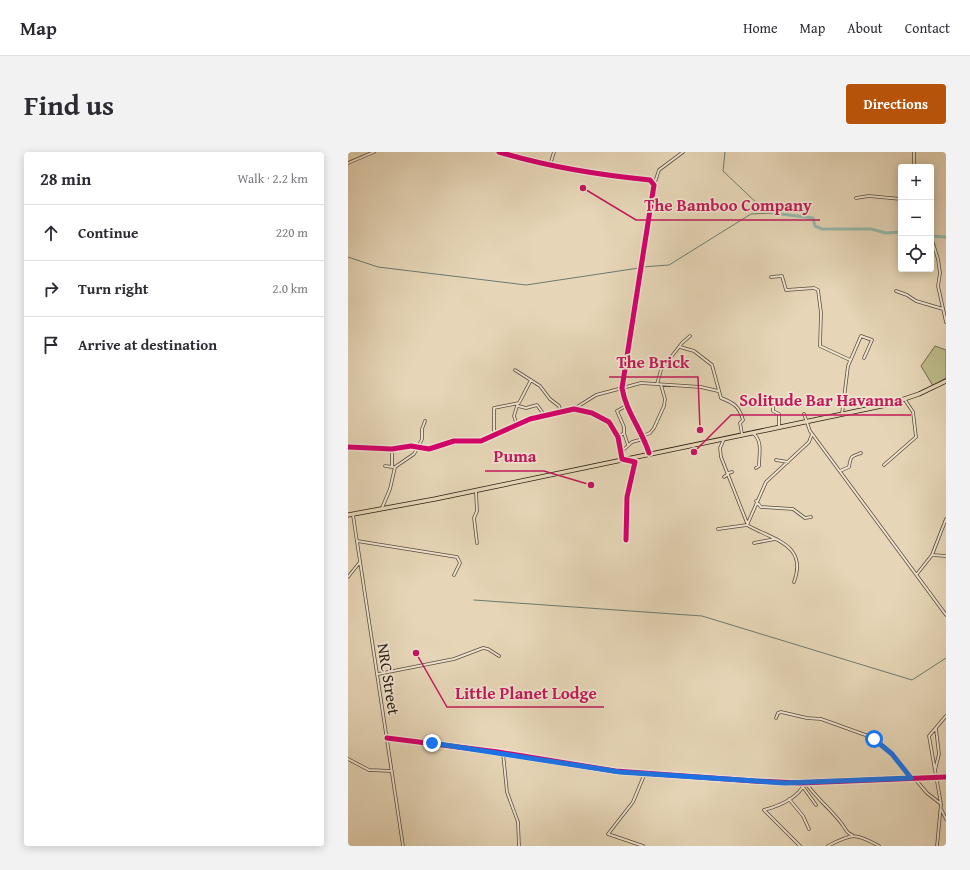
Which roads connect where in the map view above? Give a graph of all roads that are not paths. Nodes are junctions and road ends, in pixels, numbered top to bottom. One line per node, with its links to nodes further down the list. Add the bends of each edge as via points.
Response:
1 (374, 152): 6 (street)
2 (499, 152): 8 (street)
3 (554, 152): 8 (street)
4 (683, 152): 9 (street, via 663,166)
5 (914, 152): 7 (street)
6 (348, 163)
7 (914, 164)
8 (550, 165): 10 (street)
9 (655, 177): 10 (street); 11 (street)
10 (650, 180): 11 (street)
11 (654, 185): 28 (street)
12 (856, 198): 13 (street, via 869,196)
13 (898, 199)
14 (934, 246): 17 (street, via 938,259 938,286)
15 (771, 277): 22 (street, via 782,276 786,290 818,290 820,346)
16 (896, 291): 17 (street, via 905,293 916,301)
17 (943, 309): 18 (street)
18 (946, 322)
19 (690, 336): 20 (street)
20 (680, 347): 26 (street, via 660,372); 29 (street, via 694,351 712,365)
21 (864, 358): 22 (street, via 872,339 861,336)
22 (850, 360): 37 (street)
23 (515, 370): 24 (street)
24 (531, 380): 32 (street); 35 (street, via 559,406)
25 (946, 381): 31 (highway)
26 (657, 384): 27 (street); 28 (street, via 644,382)
27 (661, 385): 29 (street, via 701,387); 49 (street, via 664,406 654,428)
28 (622, 388): 33 (street); 34 (street, via 591,398)
29 (718, 391): 45 (street, via 721,398 734,402 737,406 743,418 740,423)
30 (773, 398): 42 (street, via 774,411 779,414)
31 (905, 400): 37 (highway); 61 (street, via 914,412 916,438)
32 (517, 405): 38 (street, via 526,408 538,405); 41 (street, via 514,416); 47 (street, via 494,408)
33 (627, 406): 44 (street, via 617,412); 49 (street)
34 (574, 409): 35 (street); 48 (street, via 592,413 607,421)
35 (561, 412): 38 (street)
36 (804, 414): 40 (street)
37 (842, 414): 40 (highway)
38 (545, 416): 41 (street)
39 (425, 421): 53 (street)
40 (806, 422): 42 (highway); 46 (street)
41 (516, 425): 47 (street)
42 (779, 426): 43 (highway)
43 (752, 432): 45 (highway); 64 (street, via 758,440 760,454)
44 (624, 433): 48 (street); 51 (street)
45 (742, 434): 50 (highway)
46 (812, 434): 60 (street, via 809,442); 65 (street)
47 (494, 436): 53 (street, via 476,442 454,441 435,448)
48 (618, 437): 55 (street)
49 (643, 438): 51 (street); 56 (street)
50 (725, 438): 56 (highway); 67 (street, via 720,448)
51 (628, 445): 55 (street)
52 (348, 447): 54 (street)
53 (418, 447): 54 (street); 63 (street, via 414,454)
54 (392, 449): 63 (street)
55 (621, 452): 58 (street)
56 (649, 453): 58 (highway)
57 (861, 453): 65 (street, via 852,456 849,467)
58 (622, 459): 69 (highway); 79 (street, via 635,462 627,497)
59 (776, 460): 60 (street)
60 (788, 462): 70 (street, via 766,482)
61 (884, 465)
62 (385, 466): 63 (street)
63 (394, 467): 71 (street, via 390,489)
64 (756, 468)
65 (840, 471): 86 (street)
66 (732, 472): 67 (street)
67 (728, 473): 68 (street); 76 (street)
68 (724, 477)
69 (476, 490): 71 (highway); 81 (street, via 477,511 474,518)
70 (756, 501): 74 (street, via 761,507 793,510 805,518); 76 (street)
71 (380, 510): 73 (highway)
72 (348, 515): 73 (highway)
73 (353, 515): 80 (street, NRC Street)
74 (811, 517)
75 (946, 519): 83 (street)
76 (747, 524): 77 (street); 78 (street)
77 (718, 529)
78 (776, 539): 82 (street); 89 (street, via 787,544 795,553 798,571)
79 (626, 540)
80 (358, 542): 85 (street, NRC Street); 87 (street, via 458,557 460,563)
81 (477, 543)
82 (754, 543)
83 (932, 555): 84 (street); 86 (street)
84 (946, 556)
85 (360, 562): 88 (street); 92 (street, NRC Street)
86 (916, 574): 90 (street)
87 (454, 575)
88 (348, 577)
89 (794, 582)
90 (946, 615)
91 (499, 656): 92 (street, via 483,648 454,659)
92 (378, 674): 96 (street, NRC Street)
93 (946, 716): 95 (street)
94 (776, 718): 103 (street, via 781,712 822,718 871,738 892,754)
95 (936, 728): 99 (street, via 939,754); 99 (street, via 929,736)
96 (387, 738): 97 (street); 100 (street, NRC Street)
97 (503, 753): 101 (street, via 611,771); 115 (street, via 507,792 518,824)
98 (348, 759): 100 (street, via 368,770)
99 (935, 770): 104 (street)
100 (392, 771): 114 (street, NRC Street)
101 (645, 773): 105 (street); 116 (street, via 631,804 608,834)
102 (946, 777): 104 (street)
103 (912, 778): 104 (street); 105 (street); 108 (street)
104 (936, 778): 108 (street)
105 (806, 783): 106 (street); 113 (street)
106 (803, 786): 107 (street); 109 (street)
107 (789, 799): 112 (street); 117 (street, via 764,810)
108 (941, 804): 110 (street)
109 (816, 806)
110 (941, 808): 111 (street); 120 (street)
111 (946, 819)
112 (809, 828)
113 (852, 836): 118 (street); 119 (street, via 858,835)
114 (403, 846)
115 (519, 846)
116 (642, 846)
117 (800, 846)
118 (828, 846)
119 (880, 846)
120 (937, 846)

